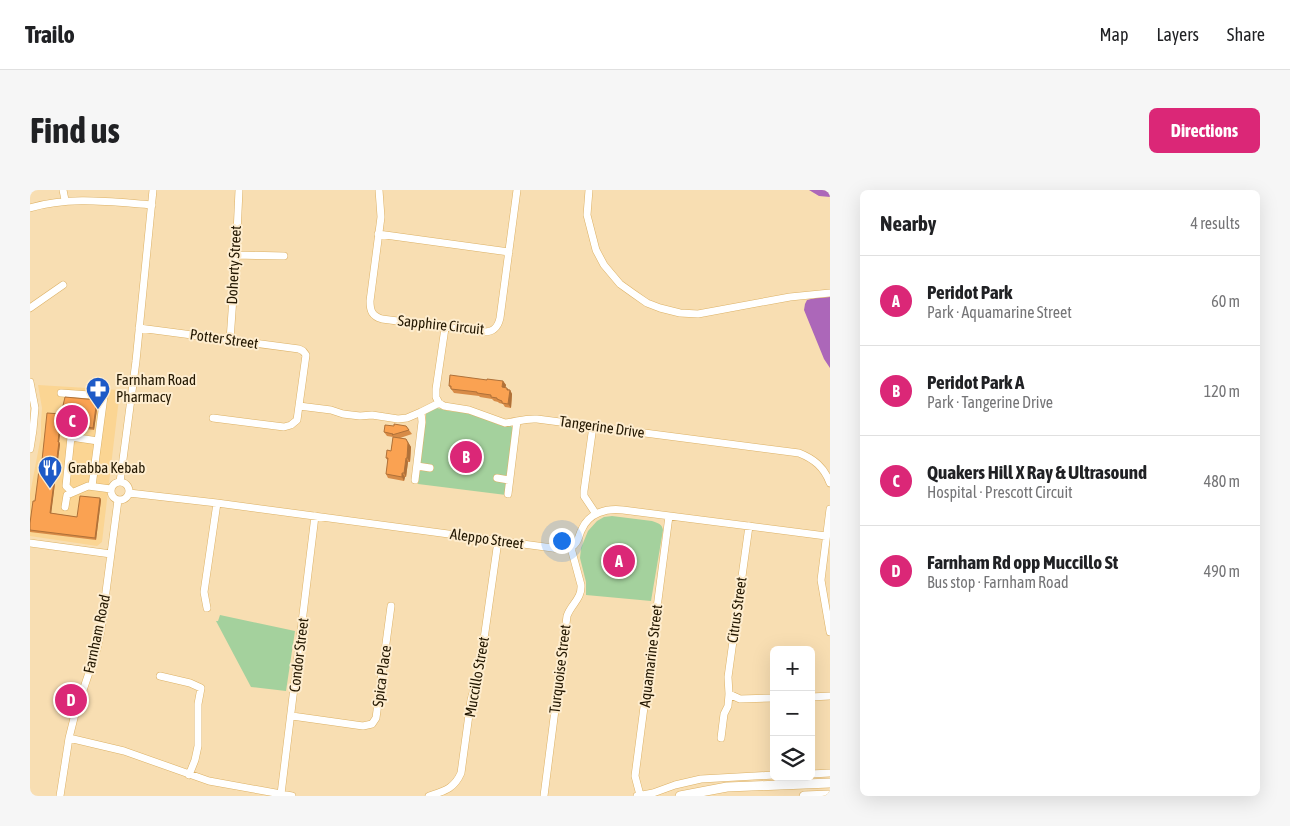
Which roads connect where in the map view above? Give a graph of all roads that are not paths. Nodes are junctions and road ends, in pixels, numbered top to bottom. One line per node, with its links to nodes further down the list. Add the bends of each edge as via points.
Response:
1 (63, 190): 7 (street)
2 (153, 190): 8 (street)
3 (239, 190): 12 (street, Doherty Street)
4 (379, 190): 10 (street, Sapphire Circuit, via 381,217)
5 (517, 190): 11 (street, Sapphire Circuit)
6 (588, 190): 15 (street, via 587,215 596,250 614,278 647,303 680,314 698,314)
7 (65, 200): 8 (street); 9 (street)
8 (152, 206): 17 (street)
9 (30, 208)
10 (378, 234): 11 (street); 18 (street, Sapphire Circuit, via 370,300 372,313 382,319)
11 (509, 252): 18 (street, Sapphire Circuit, via 499,324 495,329 484,332)
12 (236, 254): 13 (street); 19 (street, Doherty Street)
13 (284, 256)
14 (63, 285): 16 (street)
15 (829, 293)
16 (30, 308)
17 (139, 328): 19 (street, Potter Street); 36 (street)
18 (445, 328): 22 (street, via 436,389)
19 (230, 340): 23 (street, Potter Street, via 303,351 306,356)
20 (30, 382): 29 (street, via 34,408)
21 (60, 393): 28 (street, via 104,396)
22 (439, 403): 24 (street); 26 (street, Tangerine Drive, via 505,423)
23 (299, 406): 24 (street, via 398,419); 25 (street, via 297,420 284,427)
24 (421, 412): 30 (street)
25 (213, 418)
26 (517, 421): 27 (street, Tangerine Drive, via 529,418); 35 (street)
27 (593, 426): 32 (street, Tangerine Drive, via 799,453 820,465); 47 (street, via 584,496)
28 (98, 441): 38 (street); 40 (street, via 71,437 66,486)
29 (30, 450)
30 (417, 466): 31 (street); 34 (street)
31 (430, 468)
32 (828, 474): 37 (street, Tangerine Drive)
33 (497, 478): 35 (street)
34 (415, 480)
35 (510, 480): 42 (street)
36 (120, 482): 39 (street, via 113,484); 41 (street, via 127,485)
37 (830, 483)
38 (92, 486): 39 (street); 40 (street)
39 (111, 489): 43 (street, via 113,497)
40 (72, 492): 45 (street, via 67,495)
41 (128, 492): 43 (street, via 126,498); 44 (street, Aleppo Street)
42 (508, 494)
43 (118, 500): 55 (street, Farnham Road)
44 (217, 503): 48 (street, Aleppo Street); 57 (street, via 204,592)
45 (65, 507)
46 (830, 509): 51 (street)
47 (596, 514): 49 (street, via 616,509); 54 (street, via 584,526)
48 (315, 516): 52 (street, Aleppo Street); 65 (street, Condor Street)
49 (669, 516): 50 (street); 79 (street, Aquamarine Street, via 635,776)
50 (749, 526): 51 (street); 61 (street, Citrus Street, via 728,677)
51 (826, 536): 58 (street, via 821,580)
52 (498, 541): 54 (street, Aleppo Street); 77 (street, Muccillo Street, via 461,773 452,786)
53 (30, 543): 55 (street)
54 (571, 548): 78 (street, Turquoise Street, via 581,592 567,616)
55 (111, 554): 66 (street, Farnham Road, via 97,648)
56 (391, 606): 65 (street, Spica Place, via 376,718 372,724 363,726)
57 (207, 608)
58 (828, 616): 59 (street)
59 (830, 632)
60 (160, 676): 70 (street, via 201,688 198,746)
61 (729, 694): 64 (street, via 740,699); 67 (street, Citrus Street)
62 (830, 696): 63 (street)
63 (815, 697)
64 (770, 698)
65 (292, 716): 73 (street, Condor Street)
66 (69, 738): 70 (street, via 124,752); 75 (street, Farnham Road)
67 (721, 738)
68 (830, 773): 69 (street)
69 (815, 774)
70 (189, 775): 73 (street)
71 (770, 775): 79 (street, via 701,779)
72 (830, 784): 80 (main road, via 727,787)
73 (281, 794): 76 (street)
74 (830, 795): 81 (main road)
75 (60, 796)
76 (292, 796)
77 (429, 796)
78 (544, 796)
79 (639, 796)
80 (680, 796)
81 (804, 796)

